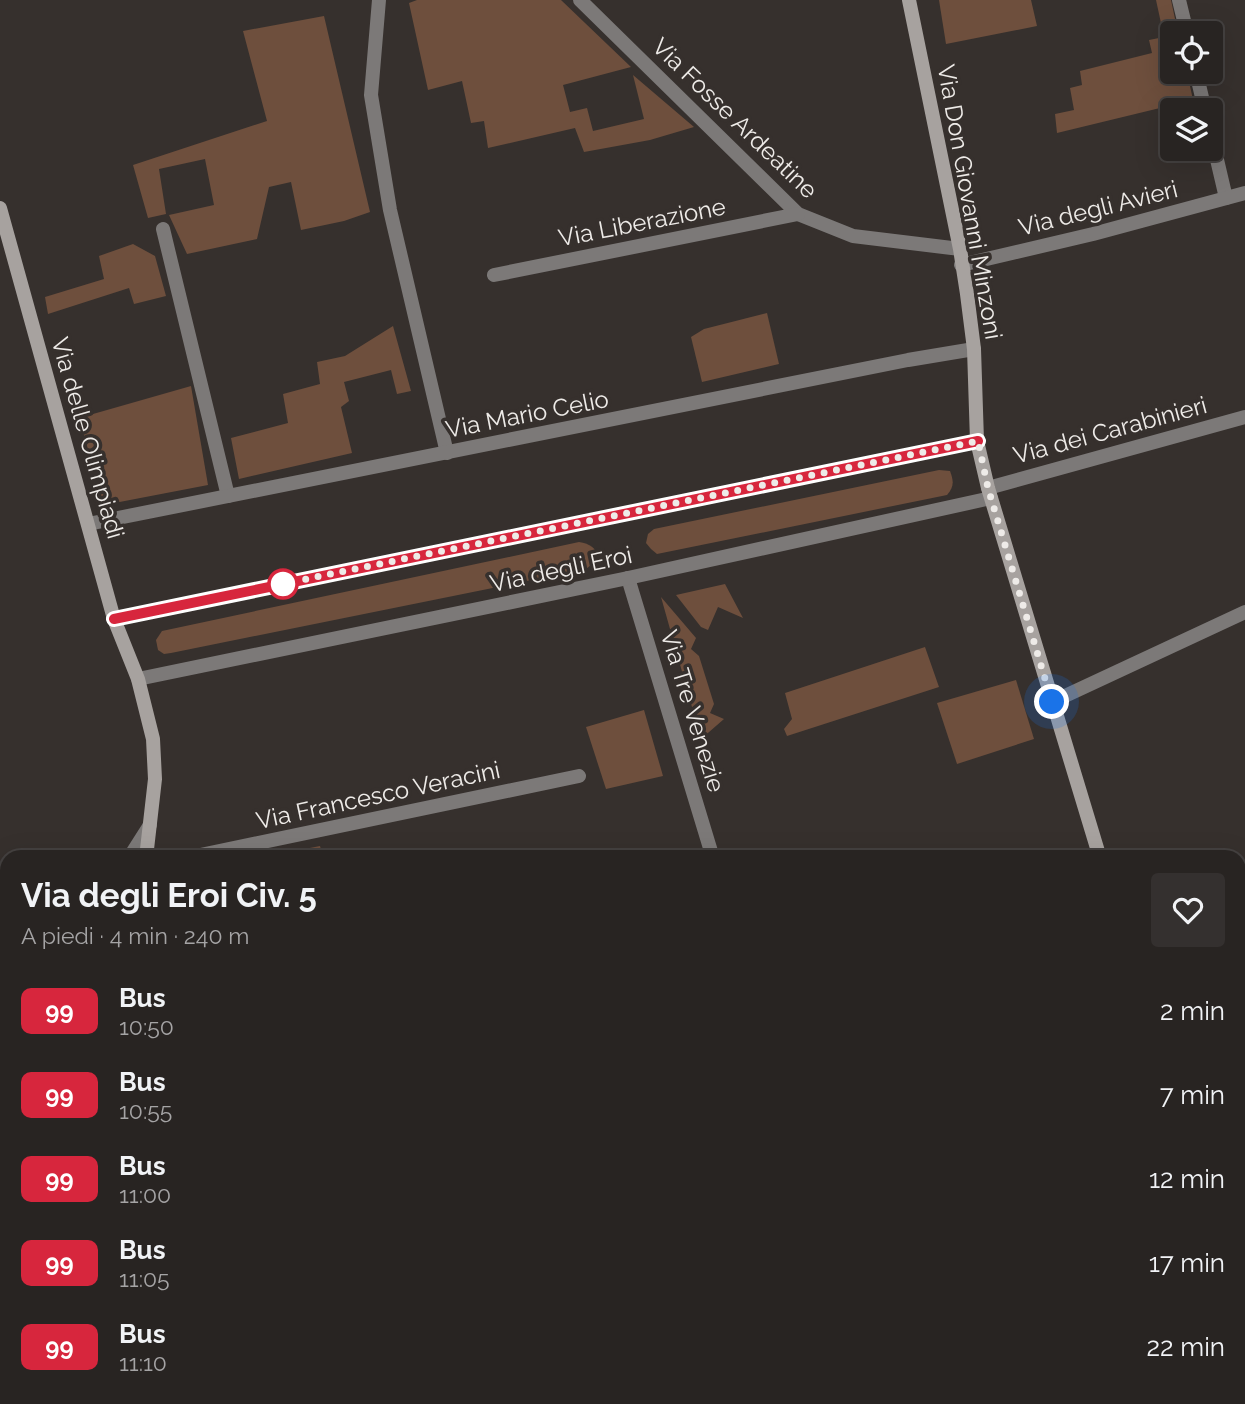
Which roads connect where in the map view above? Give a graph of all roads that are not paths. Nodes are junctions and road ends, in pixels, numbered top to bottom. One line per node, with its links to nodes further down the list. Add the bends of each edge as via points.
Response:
1 (379, 0): 18 (street, via 371,95 390,210)
2 (580, 0): 10 (street, Via Fosse Ardeatine)
3 (909, 0): 12 (street, Via Don Giovanni Minzoni)
4 (1179, 0): 5 (street)
5 (1184, 21)
6 (1217, 161): 8 (street)
7 (1245, 193): 8 (street, Via degli Avieri)
8 (1226, 198): 13 (street, Via degli Avieri)
9 (0, 208): 21 (street, Via delle Olimpiadi)
10 (798, 214): 12 (street, Via Fosse Ardeatine, via 853,236); 14 (street, Via Liberazione)
11 (163, 229): 20 (street)
12 (960, 248): 13 (street, Via Don Giovanni Minzoni)
13 (961, 265): 15 (street, Via Don Giovanni Minzoni)
14 (494, 275)
15 (974, 349): 17 (street, Via Don Giovanni Minzoni); 18 (street, Via Mario Celio)
16 (1245, 417): 19 (street, Via dei Carabinieri)
17 (978, 441): 19 (street, Via Don Giovanni Minzoni); 24 (street)
18 (447, 453): 20 (street, Via Mario Celio)
19 (990, 493): 22 (street, Via degli Eroi); 26 (street, Via Don Giovanni Minzoni)
20 (228, 496): 21 (street, Via Mario Celio)
21 (88, 524): 24 (street, Via delle Olimpiadi)
22 (628, 578): 25 (street, Via degli Eroi); 32 (street, Via Tre Venezie)
23 (1245, 612): 26 (street)
24 (114, 619): 25 (street, Via delle Olimpiadi)
25 (138, 679): 28 (street, Via delle Olimpiadi, via 153,739)
26 (1052, 702): 33 (street, Via Don Giovanni Minzoni)
27 (579, 776): 31 (street, Via Francesco Veracini)
28 (150, 825): 29 (street); 30 (street, Via delle Olimpiadi)
29 (134, 850)
30 (147, 850)
31 (224, 850)
32 (711, 850)
33 (1098, 850)

